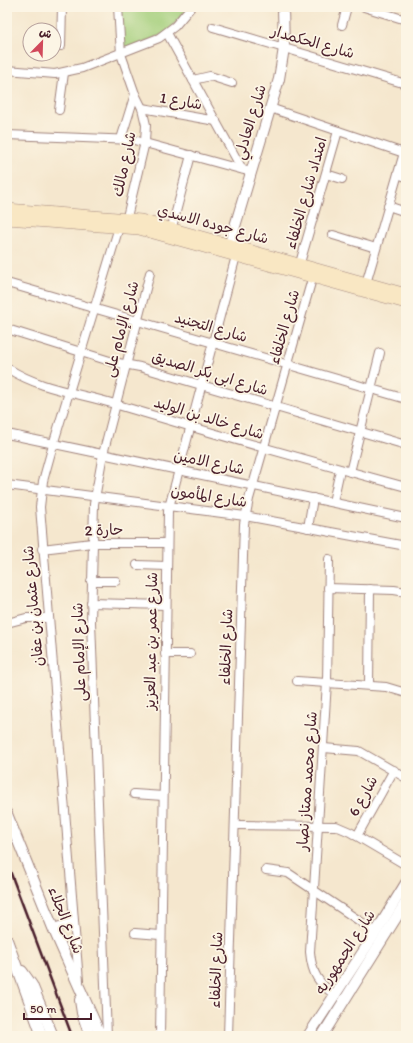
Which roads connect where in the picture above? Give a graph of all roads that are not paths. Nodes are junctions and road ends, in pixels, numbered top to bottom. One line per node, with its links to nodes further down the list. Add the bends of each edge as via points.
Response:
1 (62, 7): 8 (street)
2 (118, 7): 13 (street, شارع مالك)
3 (190, 7): 11 (street, via 183,18)
4 (283, 7): 12 (street, شارع العادلي)
5 (347, 7): 9 (street)
6 (364, 7): 7 (street)
7 (406, 20)
8 (62, 22)
9 (342, 25)
10 (213, 27): 12 (street, شارع الحكمدار)
11 (167, 33): 13 (street); 16 (street)
12 (284, 48): 18 (street, شارع الحكمدار); 21 (street, شارع العادلي, via 279,79)
13 (121, 54): 15 (street); 19 (street, شارع مالك)
14 (7, 70): 15 (street)
15 (64, 73): 22 (street)
16 (193, 80): 17 (street, via 210,76); 23 (street)
17 (232, 84)
18 (406, 84)
19 (135, 94): 20 (street, شارع مالك); 26 (street, شارع مالك)
20 (142, 108): 23 (street, شارع 1); 27 (street, شارع مالك, via 146,125)
21 (270, 108): 24 (street); 30 (street, شارع العادلي)
22 (58, 110)
23 (216, 121): 30 (street)
24 (338, 131): 28 (street); 31 (street, امتداد شارع الخلفاء)
25 (7, 135): 26 (street)
26 (121, 139): 27 (street)
27 (145, 142): 29 (street); 37 (street, شارع مالك)
28 (405, 149): 32 (street)
29 (191, 156): 30 (street); 40 (street)
30 (247, 170): 42 (street, شارع العادلي)
31 (326, 174): 33 (street); 45 (street, امتداد شارع الخلفاء)
32 (402, 176): 34 (street)
33 (342, 179)
34 (388, 206): 36 (street); 43 (street)
35 (7, 210): 37 (main road, شارع جوده الاسدي)
36 (406, 212)
37 (127, 217): 40 (main road, شارع جوده الاسدي)
38 (7, 219): 39 (main road, شارع جوده الاسدي)
39 (119, 227): 44 (main road, شارع جوده الاسدي, via 150,232); 52 (street, شارع عثمان بن عفان)
40 (172, 227): 42 (main road, شارع جوده الاسدي)
41 (333, 234): 43 (street)
42 (230, 243): 45 (main road, شارع جوده الاسدي)
43 (376, 248): 49 (street)
44 (236, 256): 46 (main road, شارع جوده الاسدي); 55 (street, شارع عمر بن عبد العزيز)
45 (300, 263): 46 (main road, شارع جوده الاسدي)
46 (314, 272): 49 (main road, شارع جوده الاسدي); 59 (street, شارع الخلفاء)
47 (150, 273): 53 (street, شارع الإمام على)
48 (7, 283): 52 (street, شارع التجنيد)
49 (365, 287): 50 (main road, شارع جوده الاسدي); 51 (main road, شارع جوده الاسدي)
50 (406, 294)
51 (406, 303)
52 (94, 308): 53 (street, شارع التجنيد); 56 (street, شارع عثمان بن عفان)
53 (138, 321): 55 (street, شارع التجنيد); 58 (street, شارع الإمام على)
54 (7, 329): 56 (street, شارع ابى بكر الصديق)
55 (213, 342): 59 (street, شارع التجنيد); 61 (street, شارع عمر بن عبد العزيز)
56 (81, 353): 58 (street, شارع ابى بكر الصديق); 63 (street, شارع عثمان بن عفان)
57 (380, 353): 62 (street)
58 (126, 364): 61 (street, شارع ابى بكر الصديق); 65 (street, شارع الإمام على)
59 (288, 364): 62 (street, شارع التجنيد); 66 (street, شارع الخلفاء)
60 (7, 368): 63 (street, شارع خالد بن الوليد, via 37,384)
61 (201, 385): 66 (street, شارع ابى بكر الصديق); 67 (street, شارع عمر بن عبد العزيز)
62 (371, 389): 64 (street, شارع التجنيد); 68 (street)
63 (68, 393): 65 (street, شارع خالد بن الوليد); 70 (street, شارع عثمان بن عفان)
64 (406, 399)
65 (116, 404): 67 (street, شارع خالد بن الوليد); 73 (street, شارع الإمام على)
66 (275, 407): 68 (street, شارع ابى بكر الصديق); 72 (street, شارع الخلفاء)
67 (190, 427): 72 (street, شارع خالد بن الوليد); 74 (street, شارع عمر بن عبد العزيز)
68 (360, 432): 71 (street, شارع ابى بكر الصديق); 76 (street)
69 (7, 434): 70 (street, شارع الامين)
70 (53, 445): 73 (street, شارع الامين); 80 (street, شارع عثمان بن عفان)
71 (406, 445)
72 (264, 449): 75 (street, شارع خالد بن الوليد); 78 (street, شارع الخلفاء)
73 (102, 454): 74 (street, شارع الامين); 81 (street, شارع الإمام على)
74 (178, 470): 78 (street, شارع الامين); 84 (street, شارع عمر بن عبد العزيز)
75 (340, 470): 76 (street, شارع خالد بن الوليد); 83 (street)
76 (350, 472): 79 (street, شارع خالد بن الوليد)
77 (7, 485): 80 (street, شارع المأمون)
78 (253, 486): 82 (street, شارع الامين); 85 (street, شارع الخلفاء)
79 (406, 487)
80 (42, 490): 81 (street, شارع المأمون); 91 (street, شارع عثمان بن عفان)
81 (95, 495): 84 (street, شارع المأمون); 88 (street, شارع الإمام على)
82 (313, 498): 83 (street, شارع الامين); 87 (street)
83 (333, 502): 86 (street, شارع الامين)
84 (169, 504): 85 (street, شارع المأمون); 89 (street, شارع عمر بن عبد العزيز)
85 (246, 516): 87 (street, شارع المأمون); 116 (street, شارع الخلفاء)
86 (406, 518)
87 (308, 528): 90 (street, شارع المأمون)
88 (92, 543): 89 (street, حارة 2); 91 (street, حارة 2); 96 (street, شارع الإمام على)
89 (167, 543): 94 (street, شارع عمر بن عبد العزيز)
90 (406, 546)
91 (42, 549): 102 (street, شارع عثمان بن عفان)
92 (329, 559): 97 (street, شارع محمد ممتاز نصار)
93 (137, 565): 94 (street)
94 (166, 566): 101 (street, شارع عمر بن عبد العزيز)
95 (116, 580): 96 (street)
96 (91, 581): 100 (street, شارع الإمام على)
97 (328, 588): 98 (street); 107 (street, شارع محمد ممتاز نصار)
98 (370, 589): 99 (street); 108 (street)
99 (406, 592)
100 (91, 603): 101 (street); 137 (street, شارع الإمام على)
101 (166, 605): 104 (street, شارع عمر بن عبد العزيز)
102 (49, 618): 103 (street, via 20,619); 124 (street, شارع عثمان بن عفان)
103 (7, 623)
104 (165, 654): 105 (street); 114 (street, شارع عمر بن عبد العزيز)
105 (190, 654)
106 (297, 681): 107 (street)
107 (327, 682): 108 (street); 110 (street, شارع محمد ممتاز نصار)
108 (369, 686): 109 (street, via 393,688)
109 (406, 693)
110 (324, 748): 111 (street, via 359,751); 117 (street, شارع محمد ممتاز نصار)
111 (394, 770): 112 (street); 118 (street, شارع 6)
112 (406, 778)
113 (134, 794): 114 (street)
114 (163, 796): 128 (street, شارع عمر بن عبد العزيز)
115 (7, 814): 125 (street, شارع الجلاء)
116 (234, 825): 117 (street); 139 (street, شارع الخلفاء)
117 (318, 825): 118 (street, via 336,826); 122 (street, شارع محمد ممتاز نصار)
118 (357, 836): 119 (street)
119 (406, 865)
120 (266, 870): 122 (street, via 286,872)
121 (406, 883): 126 (street, شارع الجمهوريه)
122 (314, 890): 126 (street); 132 (street, شارع محمد ممتاز نصار, via 311,961 321,985)
123 (406, 902): 141 (street, شارع الجمهوريه)
124 (73, 922): 125 (street); 131 (street, شارع عثمان بن عفان)
125 (53, 928): 131 (street, شارع الجلاء)
126 (376, 932): 132 (street, شارع الجمهوريه)
127 (135, 933): 128 (street)
128 (160, 935): 138 (street, شارع عمر بن عبد العزيز)
129 (7, 940): 130 (street)
130 (16, 964): 133 (street); 134 (street, via 32,985)
131 (80, 992): 135 (street, via 82,1013); 136 (street, شارع الجلاء)
132 (335, 995): 140 (street, شارع الجمهوريه)
133 (42, 1036)
134 (53, 1036)
135 (90, 1036)
136 (101, 1036)
137 (107, 1036)
138 (160, 1036)
139 (228, 1036)
140 (308, 1036)
141 (322, 1036)

